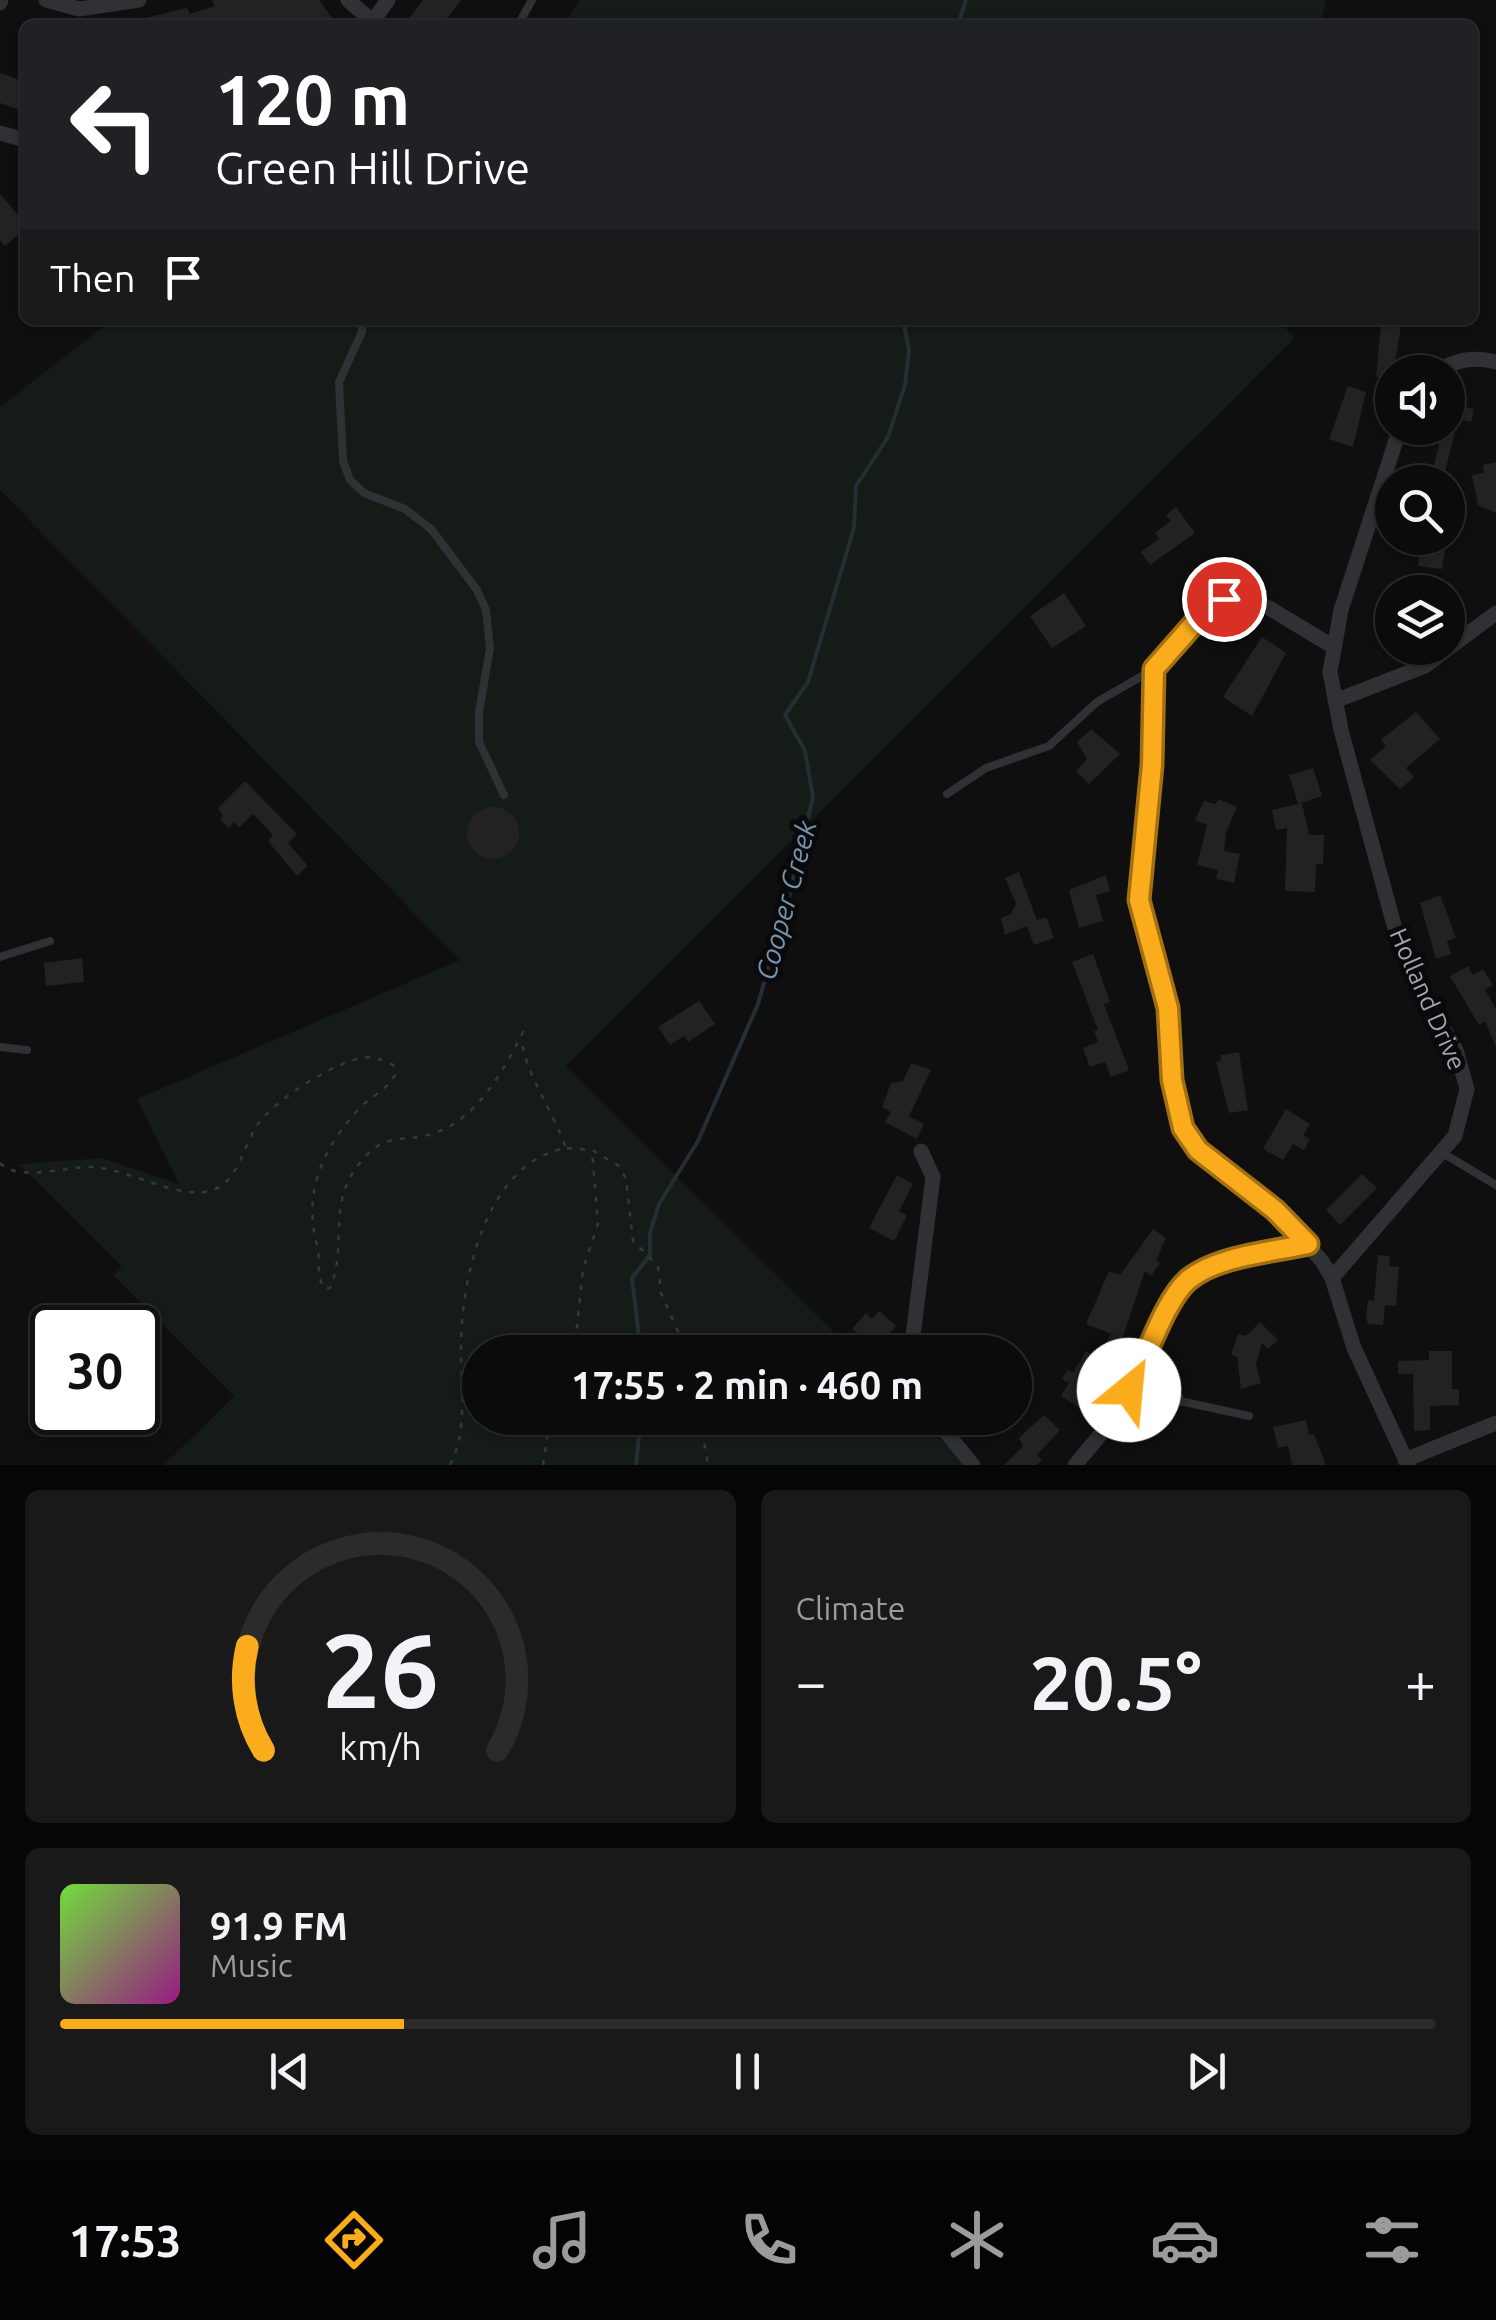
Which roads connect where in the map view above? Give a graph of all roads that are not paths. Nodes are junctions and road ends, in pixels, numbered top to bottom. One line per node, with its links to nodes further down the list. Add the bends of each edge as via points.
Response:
1 (46, 0): 2 (street, via 80,10)
2 (139, 0)
3 (348, 0): 4 (street)
4 (367, 20)
5 (362, 325): 14 (lane, via 339,382 343,461 364,493 431,529 477,590 490,648 477,730)
6 (1465, 359): 7 (street)
7 (1496, 362)
8 (1395, 445): 10 (street, Holland Drive)
9 (1496, 614): 12 (street, via 1426,666)
10 (1332, 646): 11 (street, via 1270,608 1224,599); 12 (street, Holland Drive)
11 (1154, 669): 13 (lane, via 1096,702 1049,746 986,768); 22 (street, via 1139,900 1168,1008 1183,1128 1198,1150)
12 (1336, 701): 20 (street, Holland Drive, via 1394,925 1456,1050 1467,1088 1462,1120)
13 (948, 794)
14 (504, 796)
15 (50, 941): 16 (lane)
16 (0, 957)
17 (0, 1047): 18 (lane)
18 (26, 1050)
19 (921, 1151): 24 (street, via 933,1177)
20 (1441, 1152): 21 (lane); 23 (street, Holland Drive)
21 (1496, 1184)
22 (1308, 1244): 23 (street); 25 (street, via 1201,1272 1186,1282)
23 (1332, 1278): 31 (street, via 1354,1348)
24 (913, 1335)
25 (1152, 1349): 26 (street); 27 (lane)
26 (1129, 1390): 27 (lane); 33 (street)
27 (1182, 1402): 28 (lane)
28 (1249, 1416)
29 (1496, 1423): 31 (street)
30 (948, 1435): 32 (street)
31 (1407, 1462)
32 (974, 1465)
33 (1075, 1465)

